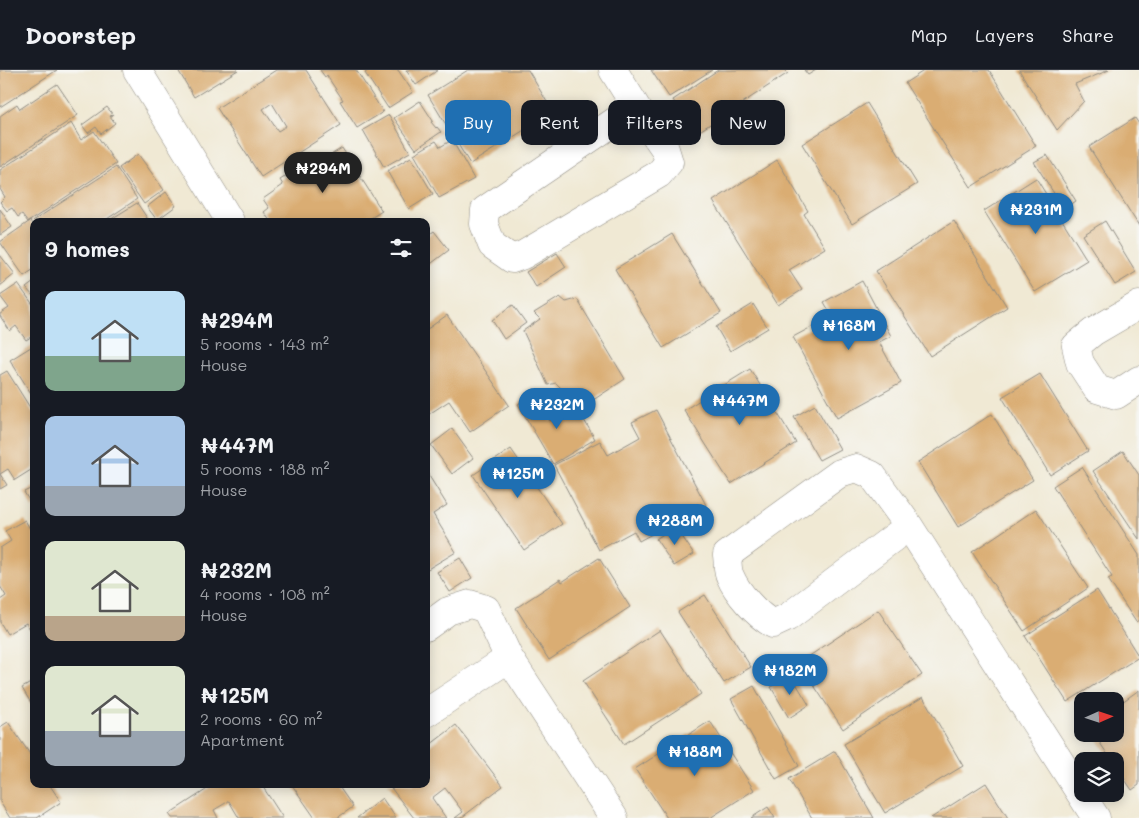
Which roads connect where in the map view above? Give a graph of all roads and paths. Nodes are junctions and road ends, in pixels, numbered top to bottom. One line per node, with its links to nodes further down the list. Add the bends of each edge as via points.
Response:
1 (137, 70): 5 (street)
2 (613, 70): 3 (street)
3 (632, 100)
4 (636, 107): 4 (street, via 665,149 669,162 659,174 523,255 512,259 492,245 484,224 485,210)
5 (228, 218)
6 (1139, 305): 7 (street, via 1076,346 1080,363 1097,389 1116,395)
7 (1139, 380)
8 (909, 526): 8 (street, via 872,475 856,468 840,473 727,556 729,574 760,617 773,624 788,617); 13 (street)
9 (430, 624): 10 (street, via 448,611 470,604 486,609)
10 (509, 658): 11 (street); 12 (street)
11 (430, 710)
12 (614, 818)
13 (1096, 818)

